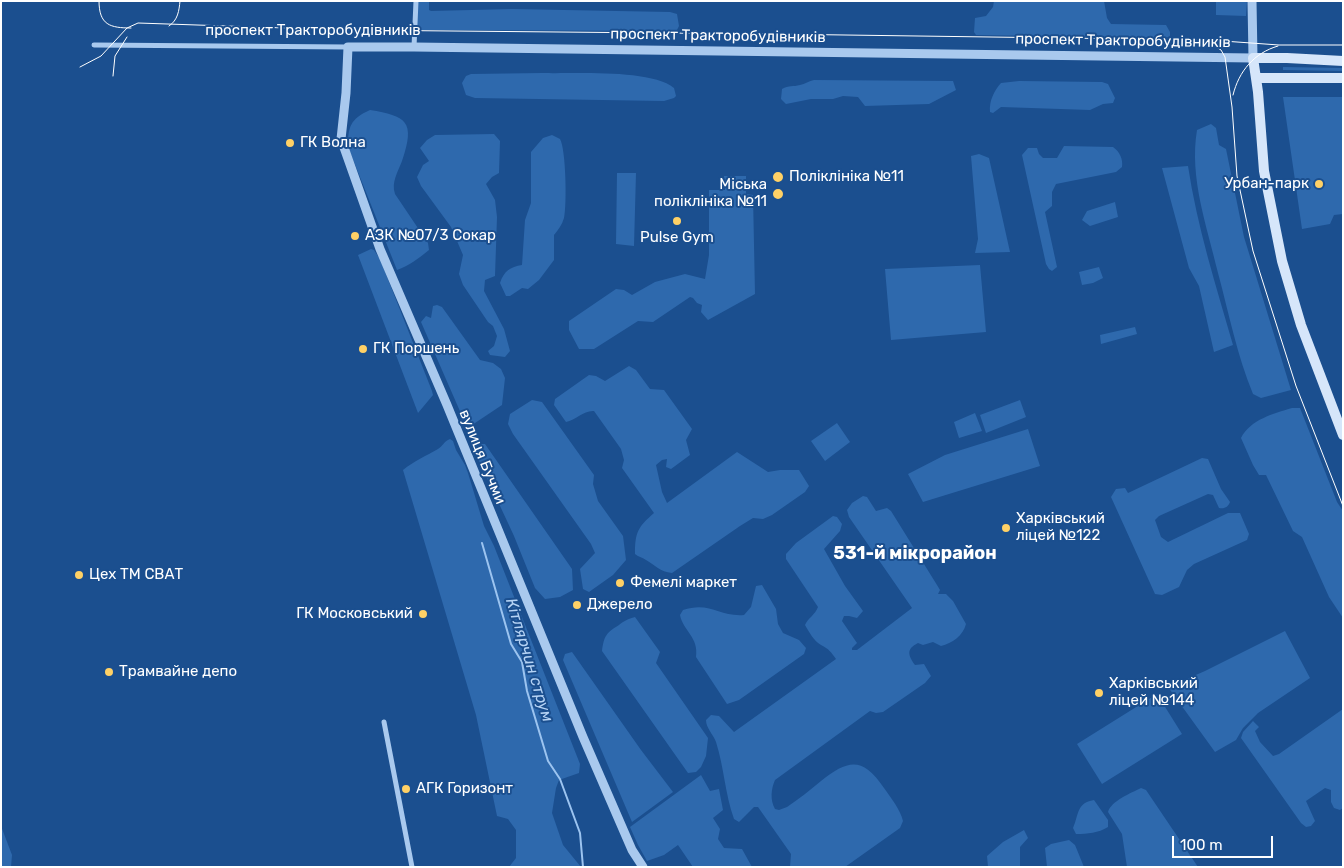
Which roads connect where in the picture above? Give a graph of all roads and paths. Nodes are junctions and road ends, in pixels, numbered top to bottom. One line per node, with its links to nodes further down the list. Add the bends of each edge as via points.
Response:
1 (416, 1): 5 (street)
2 (1252, 1): 6 (street)
3 (94, 45): 4 (street, проспект Тракторобудівників)
4 (348, 47): 5 (street, проспект Тракторобудівників); 13 (street, вулиця Бучми, via 341,139 380,249 583,737 632,850)
5 (414, 47): 6 (street, проспект Тракторобудівників)
6 (1253, 58): 7 (main road, проспект Тракторобудівників); 8 (main road)
7 (1343, 61)
8 (1256, 78): 9 (main road); 10 (main road, via 1264,171 1282,261 1301,325)
9 (1343, 78)
10 (1343, 435)
11 (384, 722): 12 (street)
12 (412, 867)
13 (643, 867)

